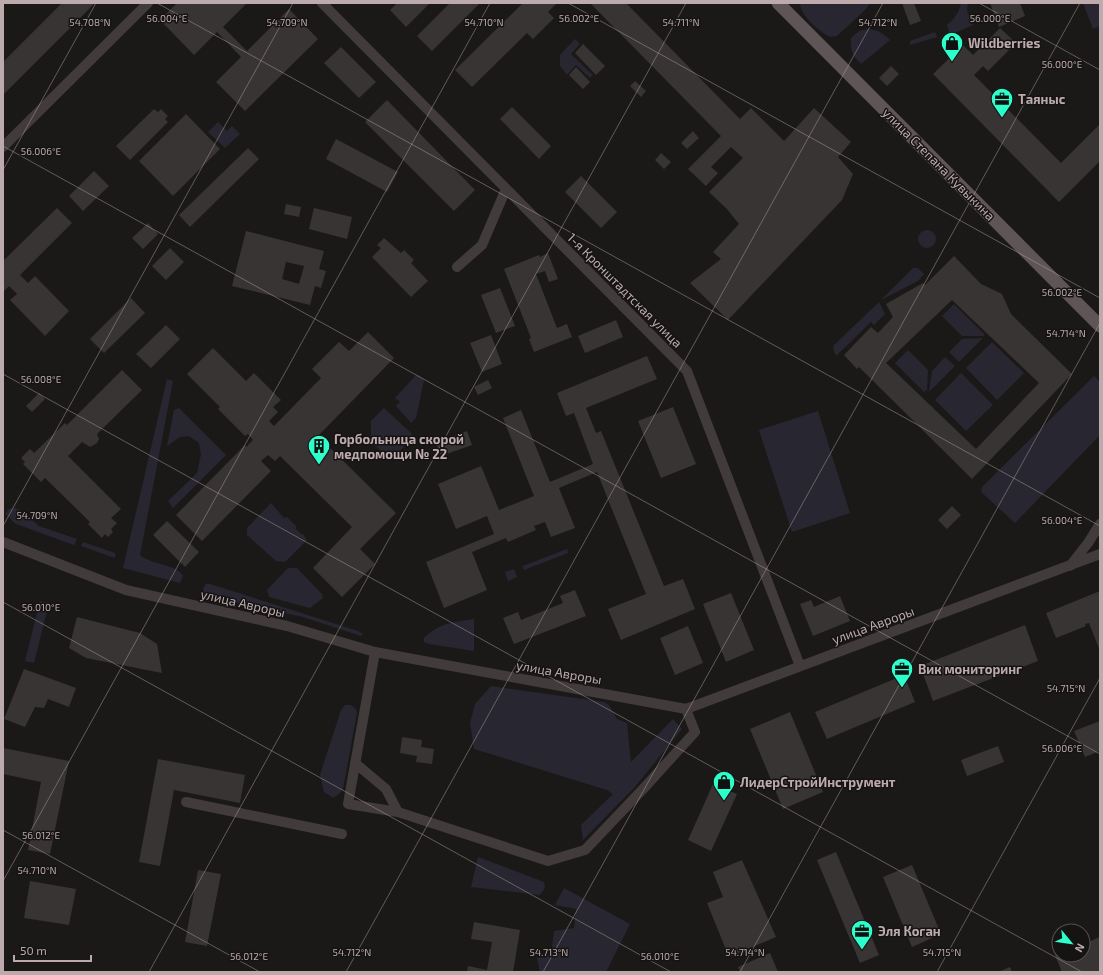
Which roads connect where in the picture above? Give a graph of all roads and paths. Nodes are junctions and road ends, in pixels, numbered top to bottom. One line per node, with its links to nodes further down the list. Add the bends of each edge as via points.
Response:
1 (148, 3): 4 (street)
2 (322, 3): 5 (street, 1-я Кронштадтская улица)
3 (778, 3): 7 (main road, улица Степана Кувыкина)
4 (3, 147)
5 (506, 189): 6 (street, via 482,245); 13 (street, 1-я Кронштадтская улица, via 687,371)
6 (457, 267)
7 (1100, 326)
8 (1100, 524): 11 (street)
9 (3, 542): 12 (street, улица Авроры, via 126,590 287,626)
10 (1100, 554): 11 (street, улица Авроры)
11 (1070, 566): 13 (street, улица Авроры)
12 (375, 652): 14 (street, улица Авроры); 15 (street)
13 (800, 666): 14 (street, улица Авроры)
14 (686, 709): 17 (street, via 695,732 585,850 548,861)
15 (355, 763): 17 (street, via 386,789); 17 (street, via 348,804)
16 (186, 802): 18 (street)
17 (398, 812)
18 (342, 834)

